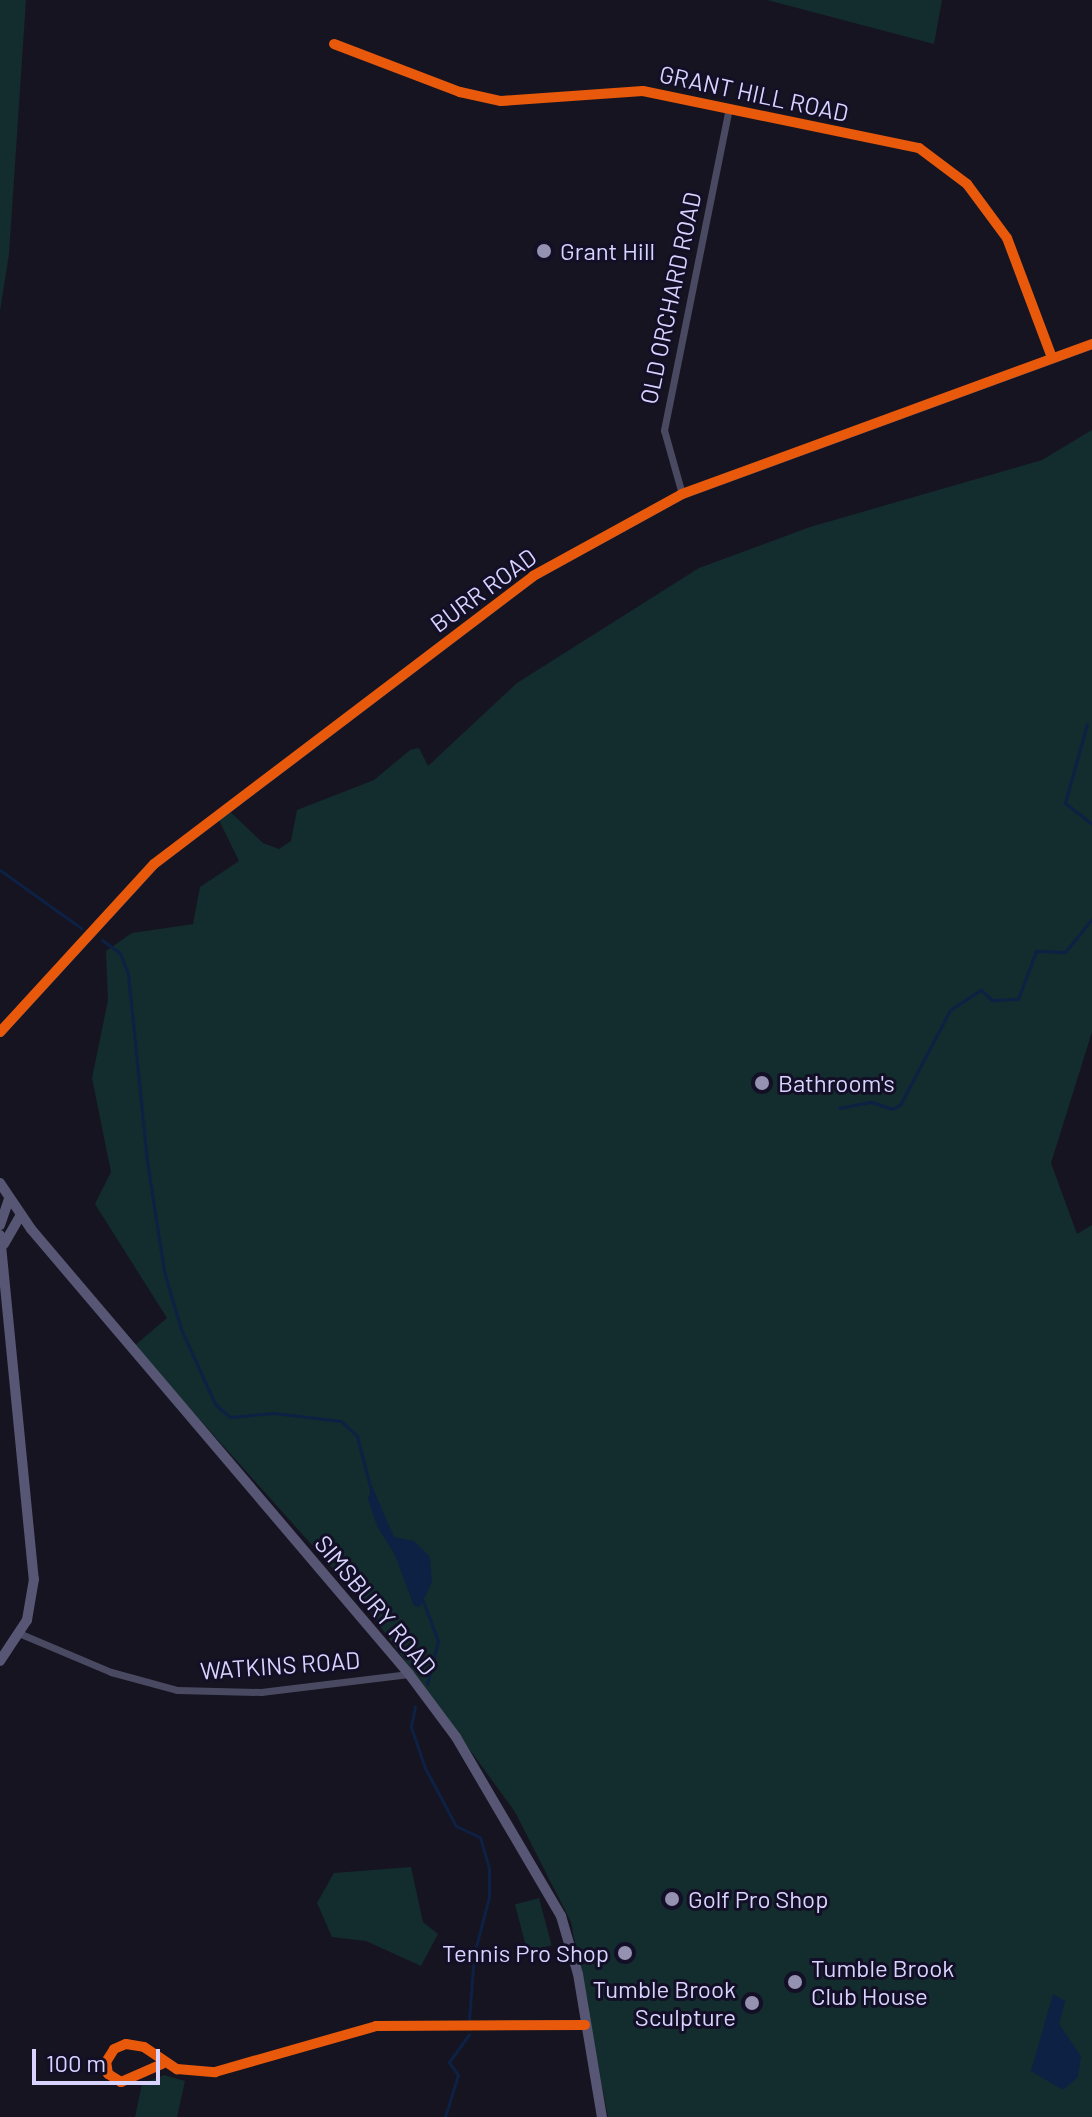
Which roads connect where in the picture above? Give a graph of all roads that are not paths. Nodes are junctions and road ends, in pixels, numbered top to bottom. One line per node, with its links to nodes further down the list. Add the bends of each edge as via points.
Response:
1 (334, 44): 2 (street, GRANT HILL ROAD, via 460,92 501,101 643,91)
2 (729, 108): 4 (street, GRANT HILL ROAD, via 919,148 967,184 1016,254); 5 (street, OLD ORCHARD ROAD, via 664,430)
3 (1092, 344): 4 (street, BURR ROAD)
4 (1052, 358): 5 (street, BURR ROAD)
5 (682, 494): 6 (street, BURR ROAD, via 533,576 187,836 154,864)
6 (0, 1032)
7 (0, 1183): 8 (main road, SIMSBURY ROAD)
8 (9, 1199): 9 (main road, SIMSBURY ROAD); 10 (main road)
9 (21, 1214): 11 (main road); 14 (main road, SIMSBURY ROAD)
10 (0, 1225)
11 (2, 1240): 12 (main road, via 34,1579 32,1605)
12 (21, 1634): 13 (main road); 14 (street, WATKINS ROAD, via 111,1672 177,1690 272,1691)
13 (0, 1661)
14 (409, 1674): 15 (main road, SIMSBURY ROAD, via 456,1737 547,1888 571,1945)
15 (585, 2025): 16 (street, via 376,2026 244,2067 215,2072); 17 (main road, SIMSBURY ROAD)
16 (162, 2064): 16 (street, via 144,2047 126,2044 114,2049 106,2062 108,2074 121,2082)
17 (602, 2117)

